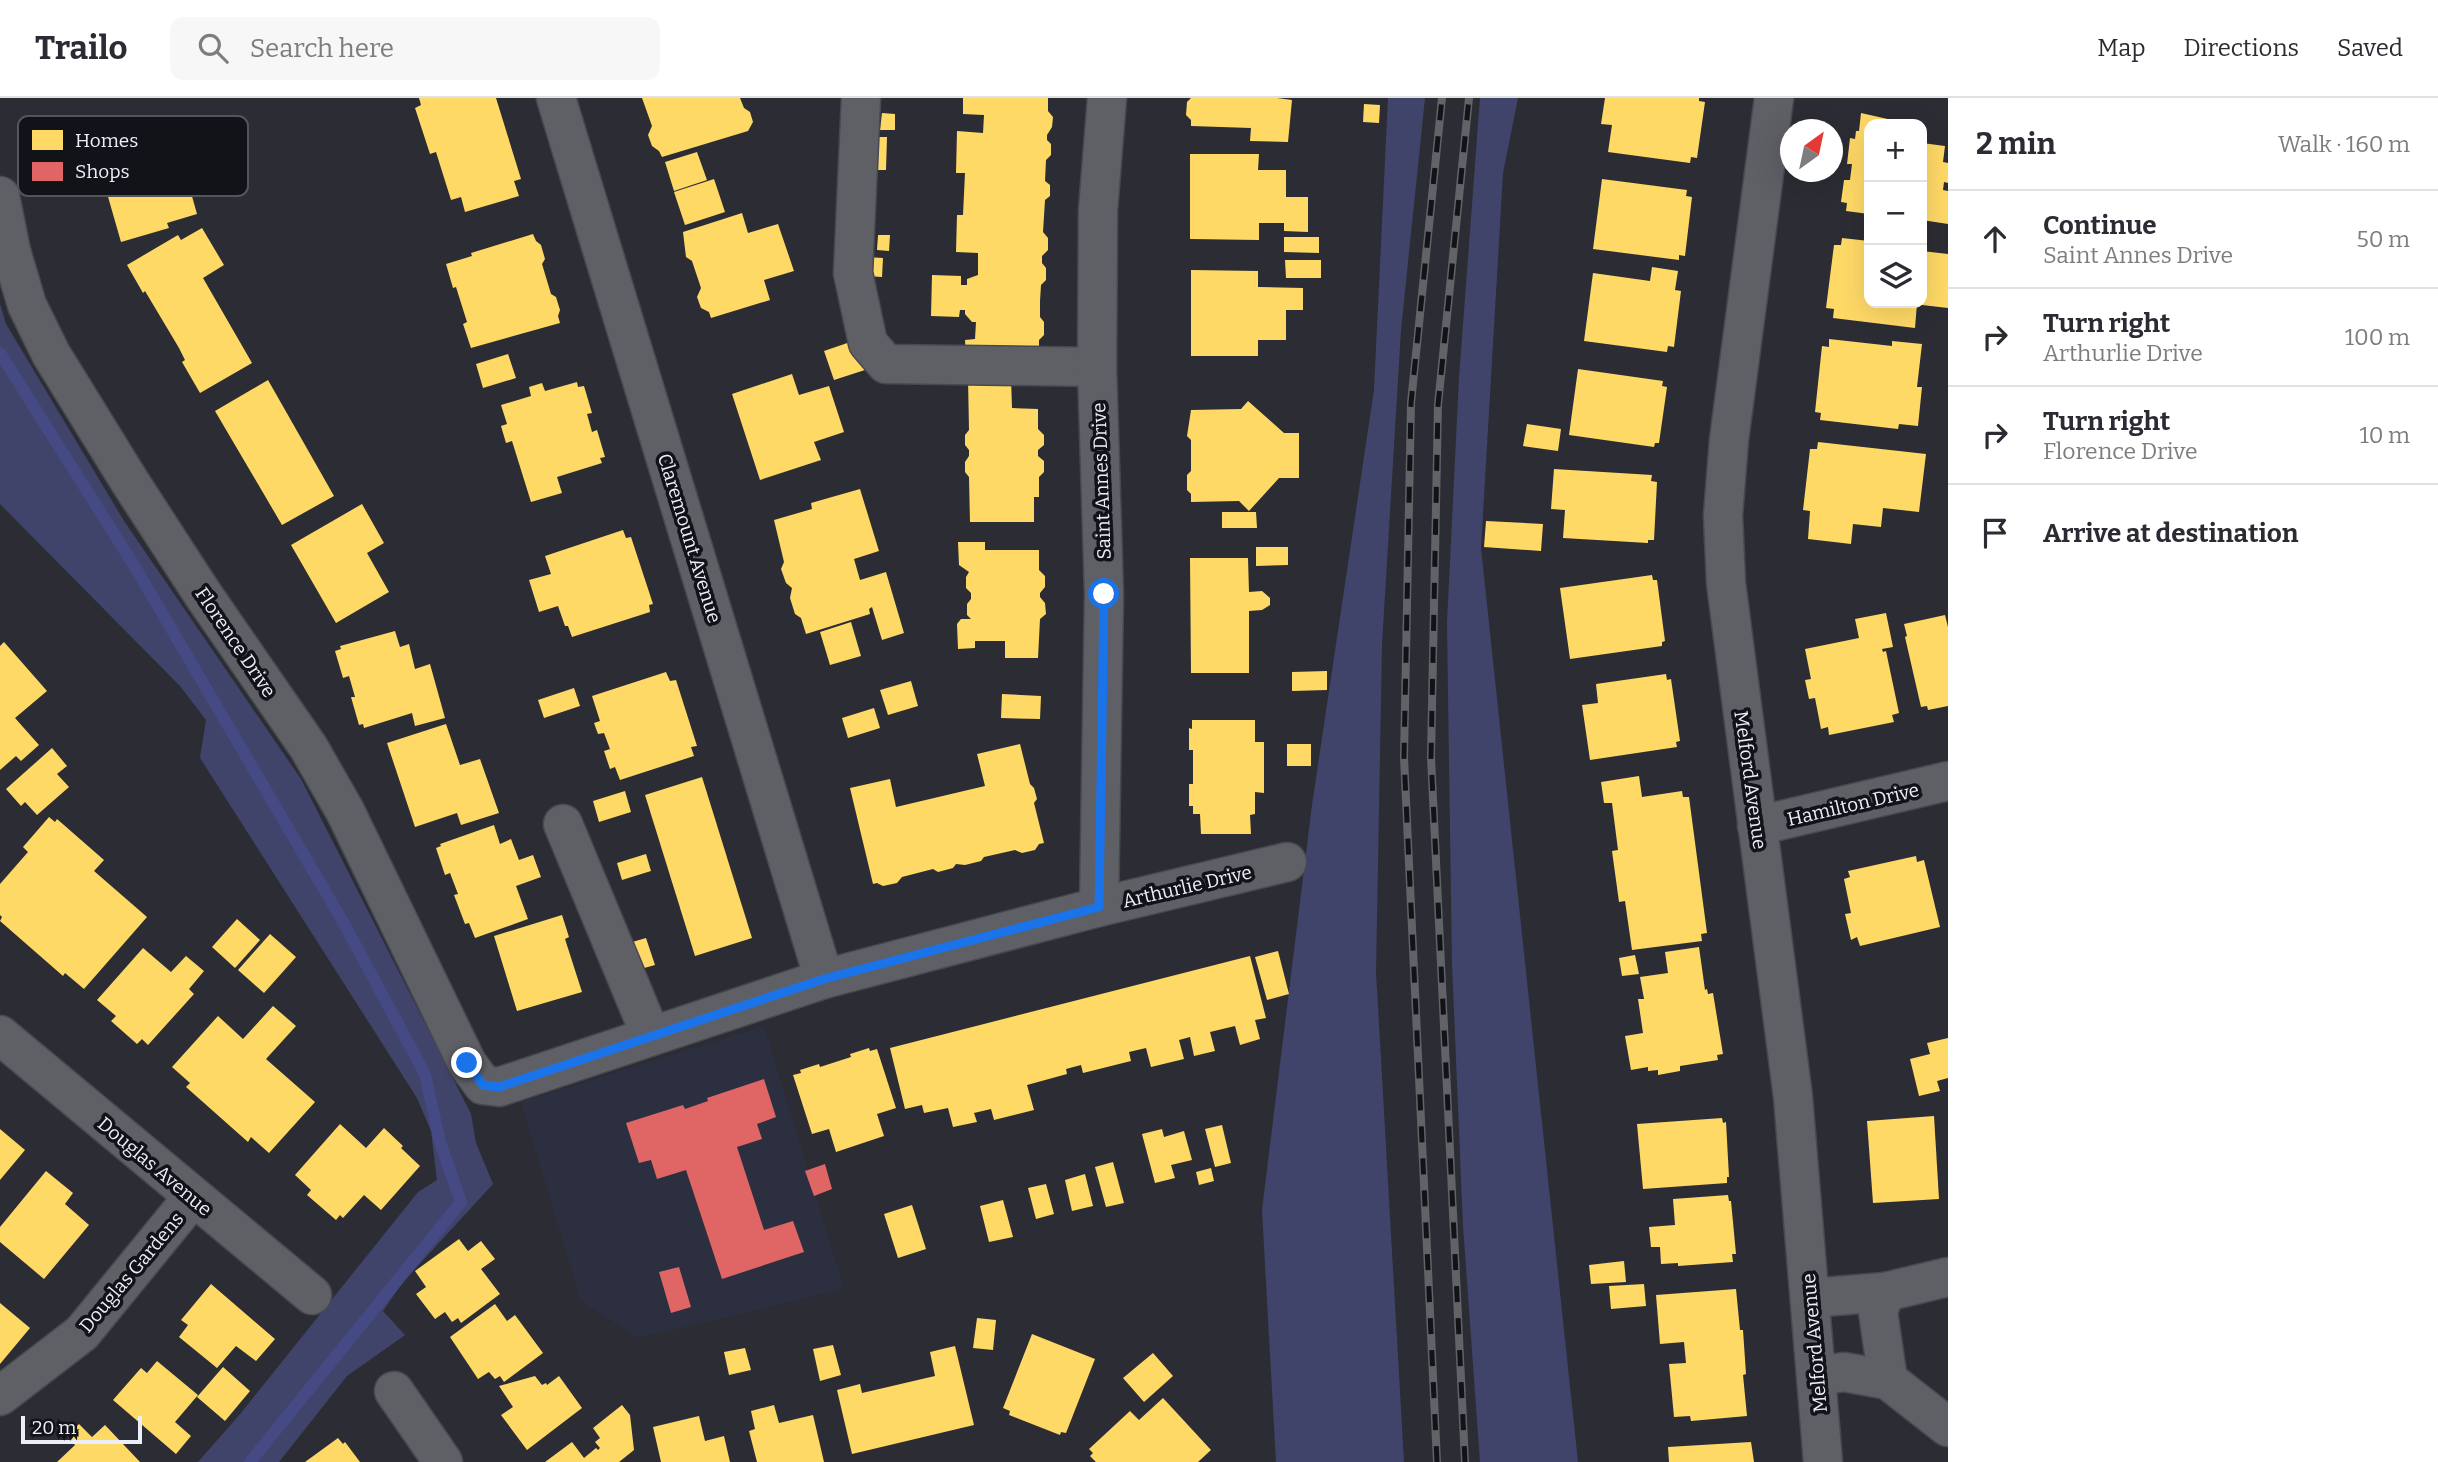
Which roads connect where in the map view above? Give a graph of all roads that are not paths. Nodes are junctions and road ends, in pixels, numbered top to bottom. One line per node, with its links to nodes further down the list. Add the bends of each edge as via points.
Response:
1 (556, 98): 12 (street, Claremount Avenue)
2 (861, 98): 6 (street, via 853,273 868,343 886,364)
3 (1107, 98): 6 (street, Saint Annes Drive, via 1098,210)
4 (1774, 98): 9 (street, Melford Avenue, via 1723,515 1726,583)
5 (0, 196): 15 (street, Florence Drive, via 26,305 51,354 180,560 309,748 345,811 467,1063)
6 (1097, 367): 11 (street, Saint Annes Drive, via 1104,594)
7 (1948, 782): 9 (street, Hamilton Drive)
8 (563, 824): 14 (street)
9 (1757, 826): 20 (street, Melford Avenue, via 1793,1097)
10 (1287, 862): 11 (street, Arthurlie Drive)
11 (1099, 907): 12 (street, Arthurlie Drive)
12 (824, 979): 14 (street, Arthurlie Drive)
13 (0, 1035): 16 (street, Douglas Avenue)
14 (651, 1035): 15 (street, Arthurlie Drive, via 499,1087)
15 (483, 1085)
16 (193, 1197): 19 (street, Douglas Avenue); 24 (street, Douglas Gardens, via 82,1333)
17 (1948, 1276): 18 (street)
18 (1885, 1292): 20 (street); 22 (street, via 1878,1312)
19 (312, 1295)
20 (1811, 1298): 21 (street, Melford Avenue)
21 (1817, 1376): 22 (street, via 1844,1372); 27 (street, Melford Avenue)
22 (1888, 1380): 25 (street)
23 (394, 1391): 26 (street)
24 (0, 1396)
25 (1948, 1427)
26 (443, 1462)
27 (1823, 1462)

